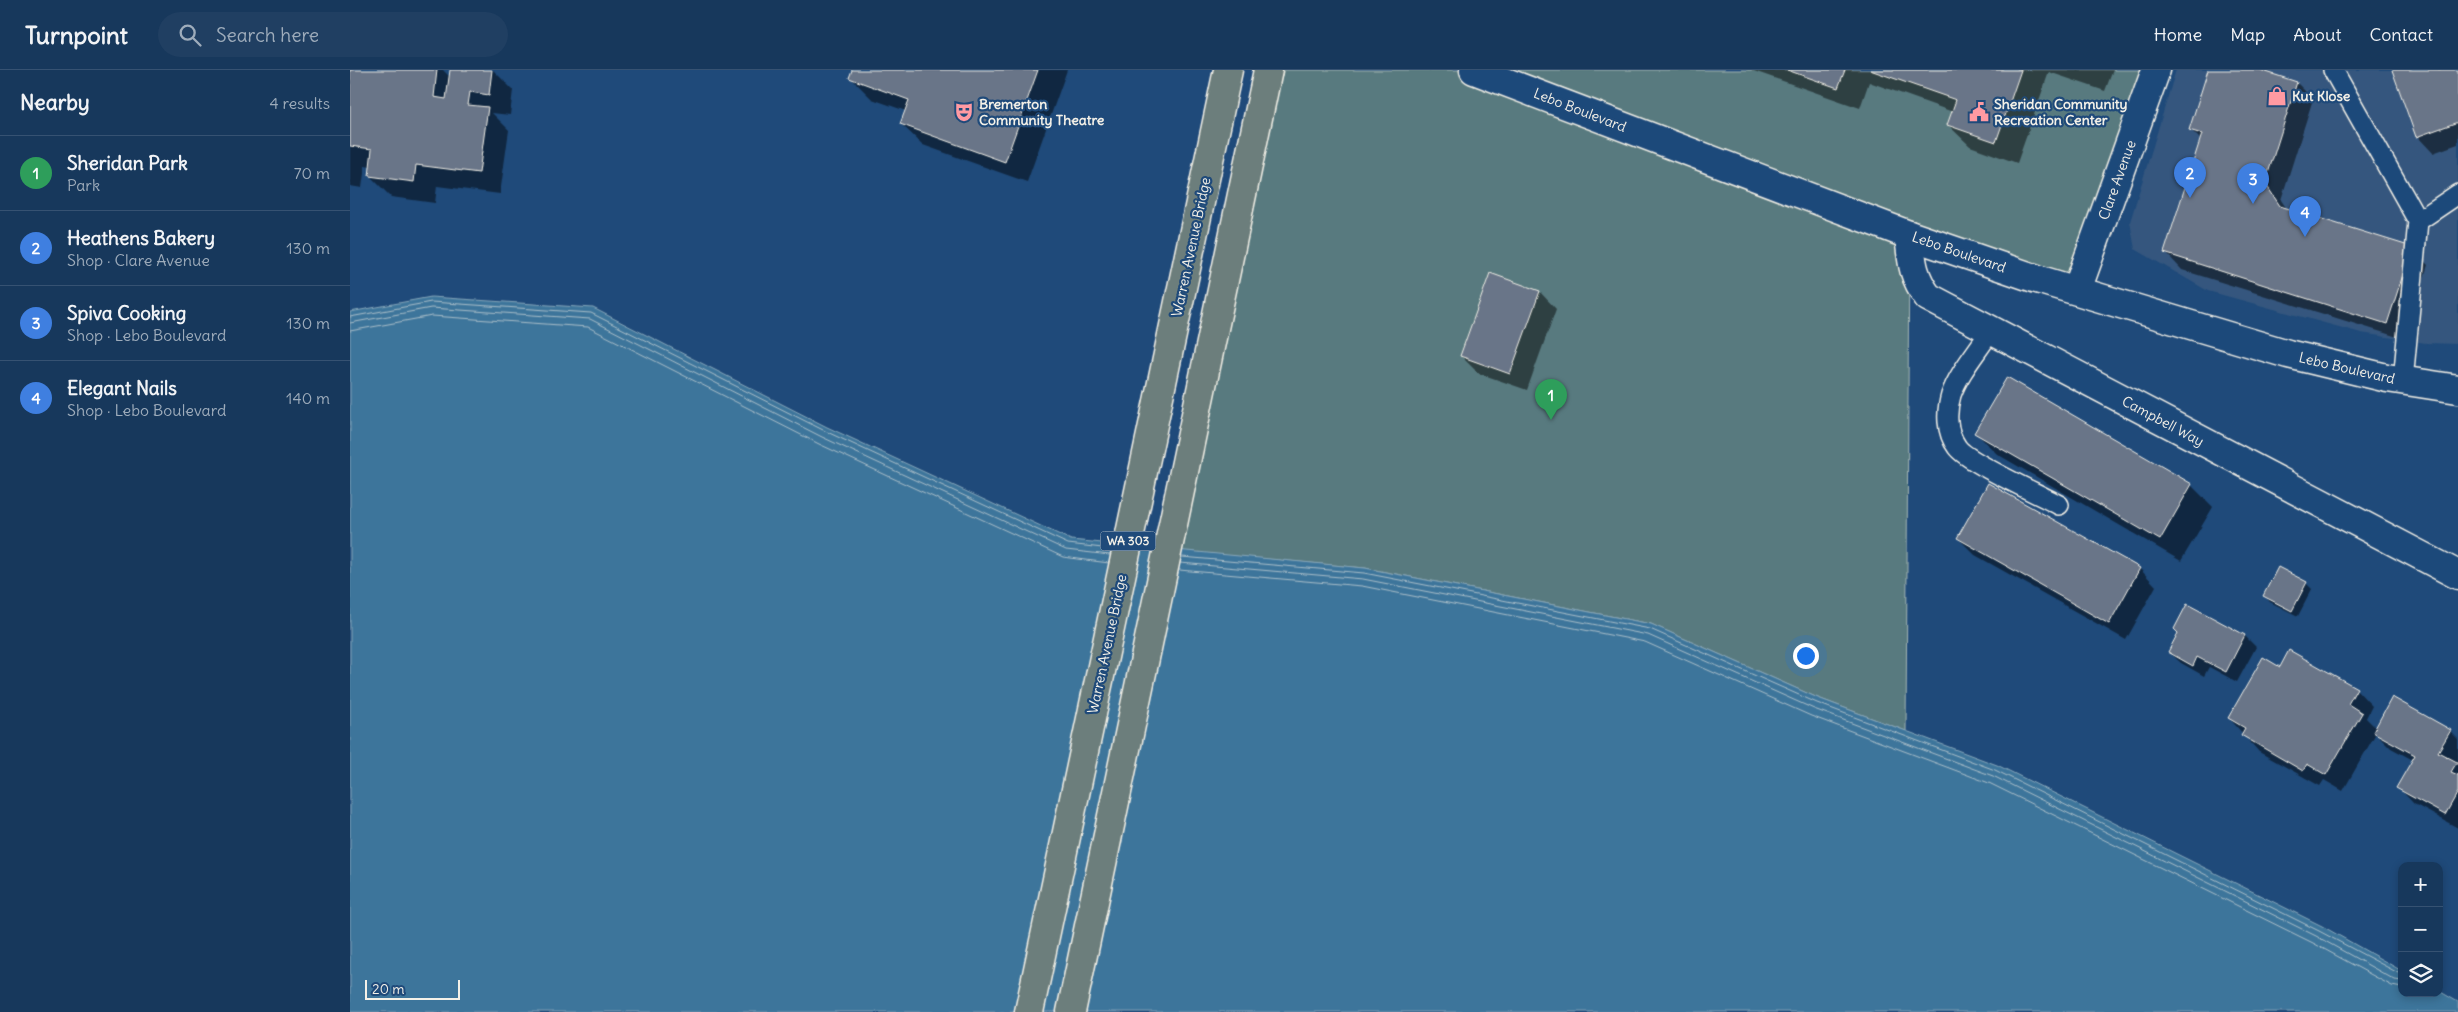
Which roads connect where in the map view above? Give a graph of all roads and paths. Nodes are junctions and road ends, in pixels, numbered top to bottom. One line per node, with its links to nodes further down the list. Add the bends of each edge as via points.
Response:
1 (1228, 70): 15 (main road, Warren Avenue Bridge / WA 303)
2 (1268, 70): 16 (main road, WA 303)
3 (1474, 70): 8 (main road, Lebo Boulevard)
4 (2156, 70): 9 (main road, Clare Avenue)
5 (2333, 70): 7 (lane)
6 (2458, 194): 7 (lane)
7 (2418, 221): 11 (lane)
8 (1909, 235): 9 (main road, Lebo Boulevard); 10 (main road, Campbell Way, via 1912,270 1928,297)
9 (2077, 290): 11 (main road, Lebo Boulevard, via 2288,354)
10 (1991, 330): 13 (lane, via 1952,395 1949,431 1957,448 1972,459); 14 (main road, Campbell Way)
11 (2404, 381): 12 (main road, Lebo Boulevard)
12 (2458, 389)
13 (2059, 505)
14 (2458, 575)
15 (1029, 1012)
16 (1071, 1012)

